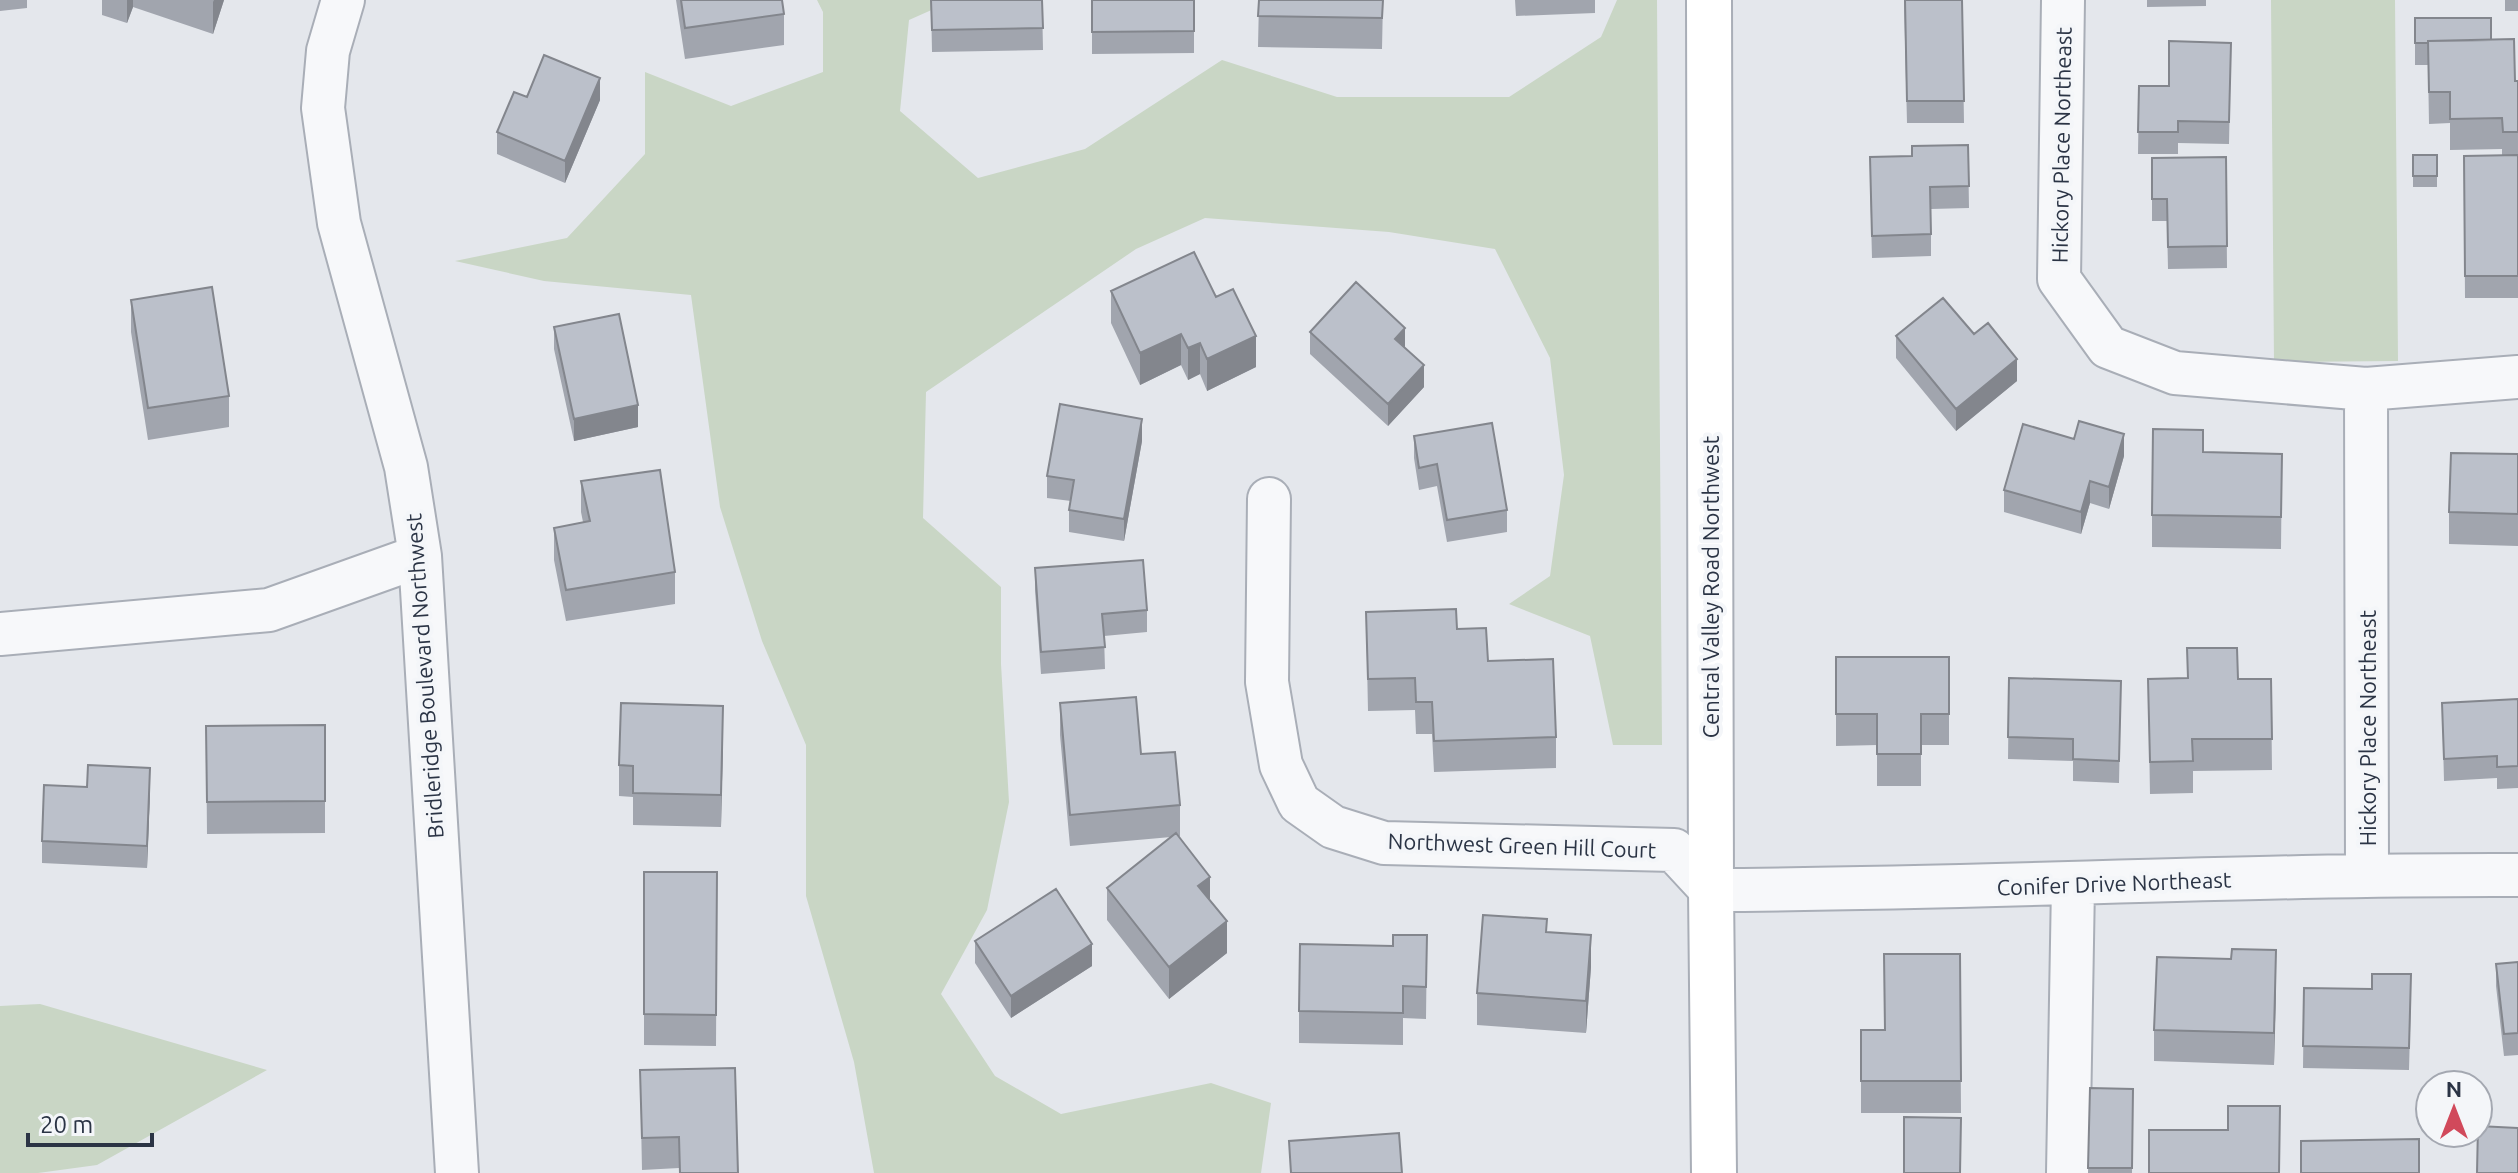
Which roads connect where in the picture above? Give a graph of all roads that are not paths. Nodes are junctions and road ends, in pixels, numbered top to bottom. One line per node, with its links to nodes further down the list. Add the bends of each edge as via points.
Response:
1 (343, 0): 7 (street, Bridleridge Boulevard Northwest, via 328,51 323,108 339,223 406,467)
2 (1709, 0): 12 (main road, Central Valley Road Northwest)
3 (2063, 0): 5 (street, Hickory Place Northeast, via 2059,279 2108,347 2175,373)
4 (2518, 377): 5 (street, Hickory Place Northeast)
5 (2366, 389): 9 (street, Hickory Place Northeast)
6 (1269, 499): 12 (street, Northwest Green Hill Court, via 1267,682 1281,765 1299,803 1333,827 1384,843 1674,850)
7 (420, 556): 8 (street, via 269,610); 13 (street, Bridleridge Boulevard Northwest)
8 (0, 634)
9 (2367, 874): 10 (street, Conifer Drive Northeast); 11 (street, Conifer Drive Northeast)
10 (2518, 875)
11 (2073, 885): 12 (street, Conifer Drive Northeast); 15 (street)
12 (1711, 890): 14 (main road, Central Valley Road Northwest)
13 (457, 1173)
14 (1714, 1173)
15 (2068, 1173)

